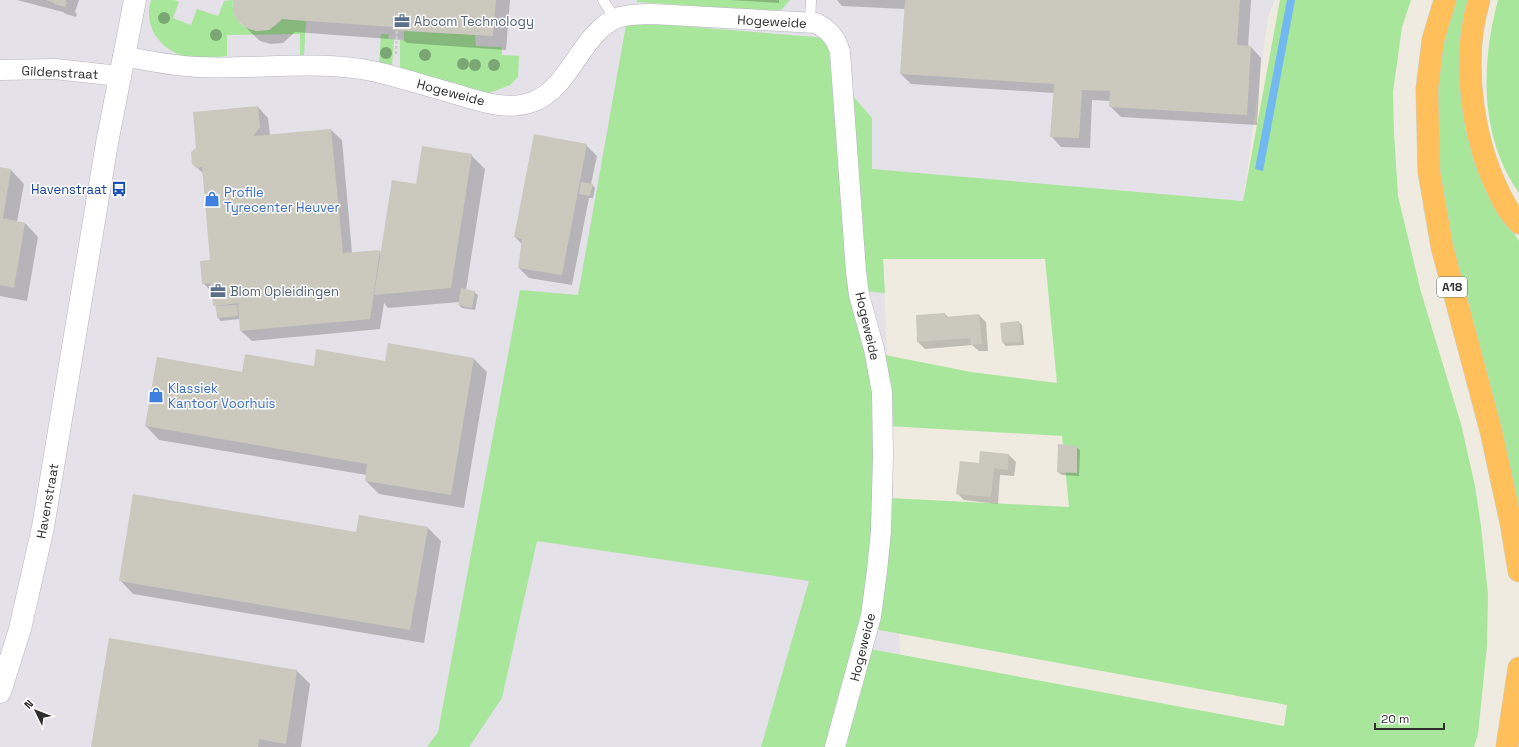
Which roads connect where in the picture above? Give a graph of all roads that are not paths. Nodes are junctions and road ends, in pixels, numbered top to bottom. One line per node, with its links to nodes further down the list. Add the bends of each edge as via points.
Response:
1 (135, 0): 8 (street, Havenstraat)
2 (603, 0): 6 (lane)
3 (811, 0): 7 (lane)
4 (1445, 0): 11 (highway, A18, via 1433,40 1427,89 1429,172 1442,247 1491,430)
5 (1479, 0): 10 (highway, via 1470,41 1475,119 1485,159 1506,207)
6 (615, 19): 7 (street, Hogeweide, via 633,14 653,14); 8 (street, Hogeweide, via 593,38 549,93 521,105 508,106 486,102 363,69 316,65)
7 (810, 23): 14 (street, Hogeweide, via 816,23 832,34 840,52 856,271 859,295 874,349 882,392 883,456 877,571 871,616)
8 (121, 66): 9 (street, Gildenstraat); 13 (street, Havenstraat, via 43,527 20,629)
9 (0, 70)
10 (1519, 223)
11 (1519, 571)
12 (1519, 668): 15 (highway)
13 (0, 692)
14 (835, 747)
15 (1507, 747)

